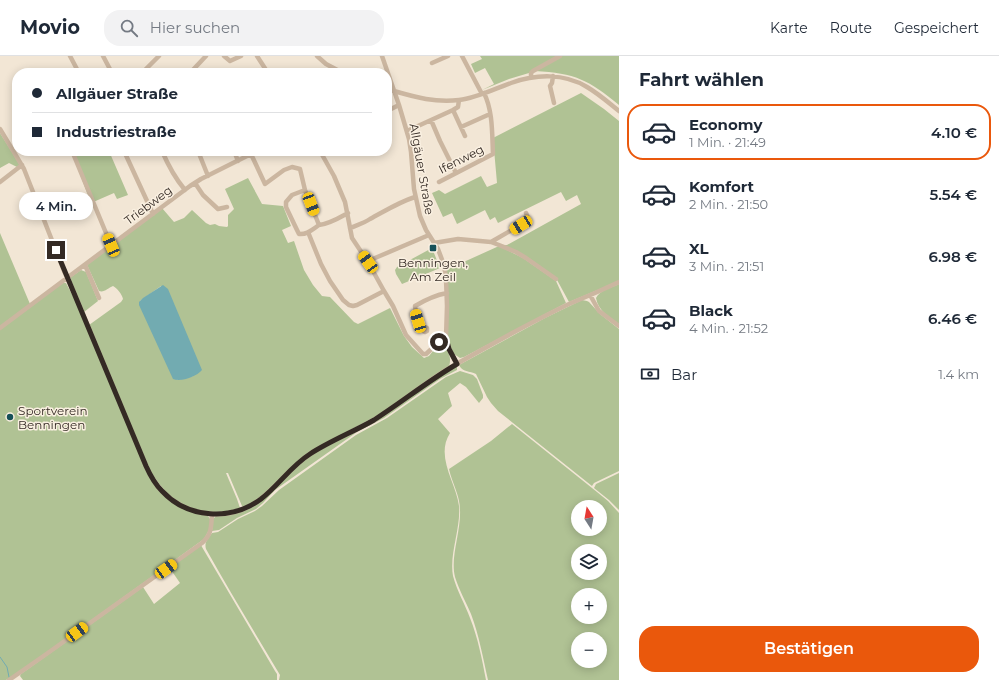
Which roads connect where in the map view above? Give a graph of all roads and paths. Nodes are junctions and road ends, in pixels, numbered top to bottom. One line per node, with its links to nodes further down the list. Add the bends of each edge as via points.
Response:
1 (70, 56): 14 (street)
2 (159, 56): 16 (street)
3 (206, 56): 17 (street)
4 (224, 56): 5 (street, via 230,61)
5 (241, 56)
6 (257, 56): 18 (street)
7 (317, 56): 19 (street)
8 (382, 56): 20 (street, Allgäuer Straße)
9 (448, 56): 13 (street)
10 (462, 56): 25 (street)
11 (560, 56): 22 (street, via 533,71)
12 (105, 57): 15 (street)
13 (432, 63)
14 (76, 68)
15 (110, 68)
16 (147, 68)
17 (195, 68)
18 (265, 68)
19 (334, 68)
20 (386, 68)
21 (553, 76): 22 (street); 27 (street, via 550,86); 31 (street, via 586,86)
22 (531, 77): 25 (street)
23 (392, 88): 24 (street, Allgäuer Straße)
24 (393, 91): 26 (street, via 421,99); 28 (street, Allgäuer Straße)
25 (483, 93): 26 (street); 32 (street)
26 (459, 100): 30 (street, via 458,106)
27 (554, 103)
28 (399, 105): 29 (street); 36 (street, Allgäuer Straße)
29 (392, 108)
30 (453, 110): 33 (street); 34 (street)
31 (619, 111)
32 (490, 114): 34 (street); 50 (street, Ifenweg, via 493,154)
33 (431, 120): 36 (street); 50 (street)
34 (461, 127): 37 (street)
35 (0, 129): 38 (street)
36 (407, 131): 57 (street, Allgäuer Straße)
37 (465, 136)
38 (12, 149)
39 (16, 156): 49 (street)
40 (74, 156): 68 (street)
41 (126, 156): 61 (street)
42 (164, 156): 55 (street)
43 (200, 156): 51 (street)
44 (236, 156): 48 (street)
45 (247, 156): 48 (street, Triebweg)
46 (252, 156): 56 (street, via 265,184 292,167 300,169)
47 (323, 156): 59 (street, via 334,176)
48 (238, 161): 51 (street, Triebweg)
49 (22, 165): 52 (street); 71 (street)
50 (456, 173): 53 (street, Ifenweg)
51 (208, 176): 54 (street, Triebweg)
52 (0, 182)
53 (439, 182)
54 (195, 183): 55 (street, Triebweg); 58 (street, via 203,196 218,209)
55 (185, 190): 61 (street, Triebweg)
56 (305, 190): 62 (street); 64 (street, via 292,195 286,202 286,207 300,234)
57 (415, 197): 63 (street); 65 (street, Allgäuer Straße, via 421,221)
58 (227, 207)
59 (348, 213): 62 (street); 63 (street)
60 (526, 213): 67 (street, via 529,220)
61 (153, 214): 68 (street, Triebweg)
62 (319, 225): 64 (street)
63 (350, 228): 69 (street, via 358,250)
64 (308, 232): 74 (street, via 330,281 349,305 357,305)
65 (429, 235): 66 (street, Allgäuer Straße); 69 (street)
66 (434, 242): 67 (street, via 458,239); 75 (street, Allgäuer Straße, via 444,265)
67 (491, 242): 72 (street, via 516,252)
68 (111, 245): 70 (street, Triebweg)
69 (368, 262): 74 (street)
70 (85, 265): 71 (street, Triebweg); 77 (street)
71 (67, 277): 79 (street, Triebweg); 83 (street, via 152,478 163,492 178,504 197,512)
72 (556, 279)
73 (619, 282): 76 (street)
74 (384, 290): 81 (street, via 406,335 423,354)
75 (447, 293): 80 (street, via 415,306); 81 (street, Allgäuer Straße)
76 (590, 295): 78 (street, via 599,311); 82 (street, via 547,315)
77 (99, 298)
78 (619, 326)
79 (0, 328)
80 (422, 330)
81 (446, 338): 82 (street, Allgäuer Straße)
82 (457, 364): 83 (street, via 373,420 308,455 270,492 249,507 237,512)
83 (212, 514): 84 (street, via 209,535 202,543)
84 (9, 680)

